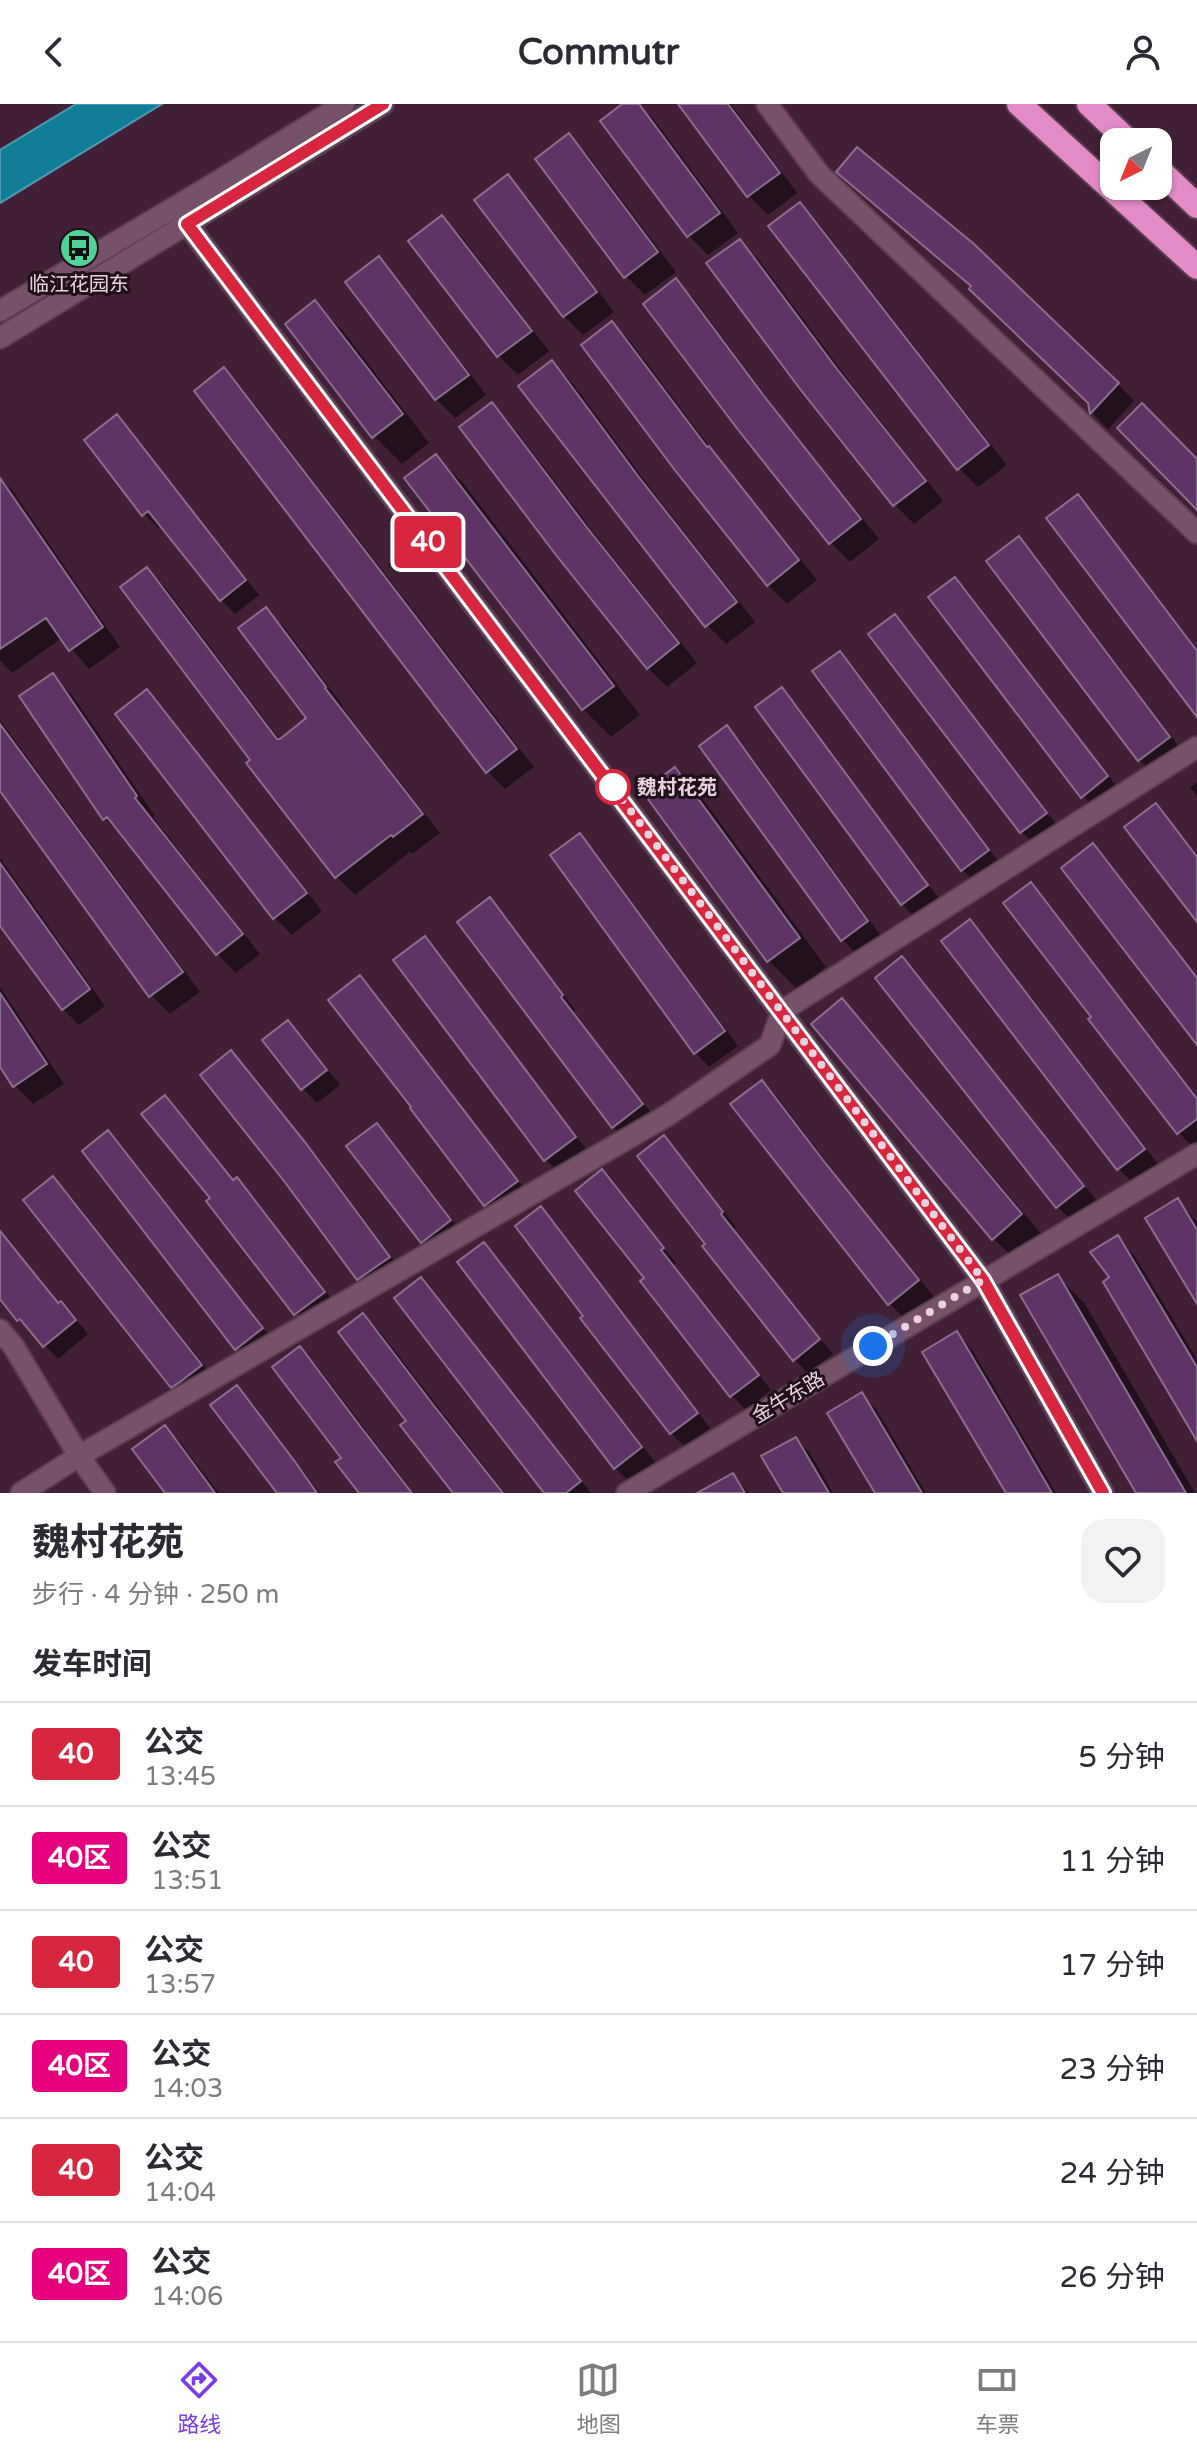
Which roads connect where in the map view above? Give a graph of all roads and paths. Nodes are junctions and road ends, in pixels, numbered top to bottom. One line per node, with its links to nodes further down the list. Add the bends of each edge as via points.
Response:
1 (344, 104): 9 (street)
2 (383, 104): 9 (street)
3 (767, 104): 13 (street, via 819,174)
4 (1019, 104): 10 (highway)
5 (1089, 104): 6 (highway)
6 (1114, 128)
7 (1172, 182): 8 (highway)
8 (1197, 206)
9 (183, 215): 11 (street); 12 (street); 15 (street)
10 (1197, 267)
11 (0, 311)
12 (0, 338)
13 (1197, 533)
14 (1197, 747): 15 (street)
15 (782, 1011): 17 (street); 19 (street, via 770,1045 668,1115)
16 (1197, 1154): 17 (street, 金牛东路)
17 (983, 1280): 22 (street, 金牛东路); 23 (street)
18 (0, 1330): 19 (street)
19 (79, 1456): 20 (street); 21 (street)
20 (21, 1493)
21 (105, 1493)
22 (627, 1493)
23 (1103, 1493)

